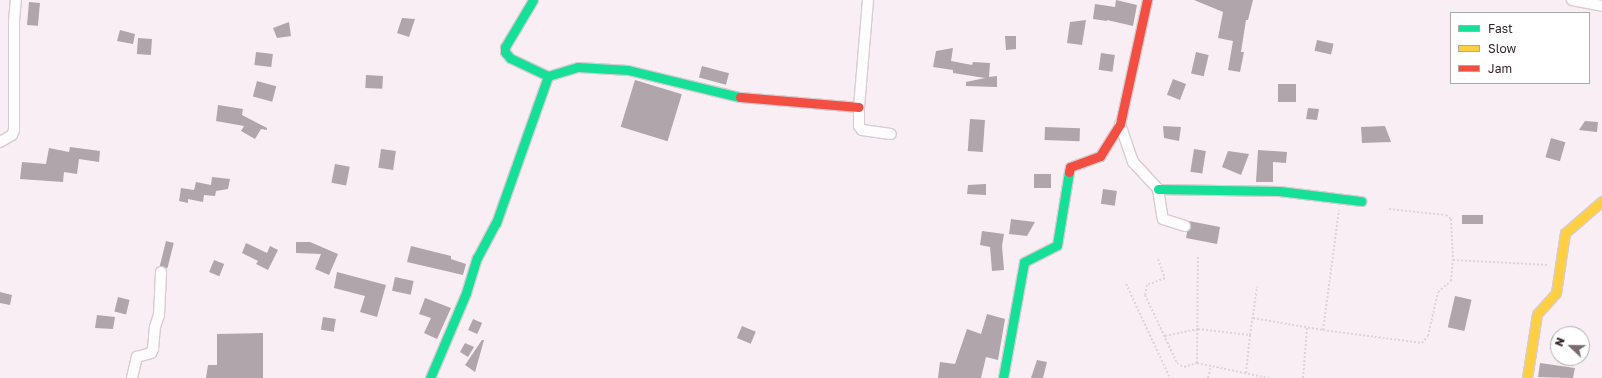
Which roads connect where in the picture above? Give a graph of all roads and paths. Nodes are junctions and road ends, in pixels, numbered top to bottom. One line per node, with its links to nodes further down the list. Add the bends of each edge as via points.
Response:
1 (16, 0): 11 (street, via 14,130 12,135)
2 (533, 0): 7 (street, via 505,47 505,52 510,58)
3 (868, 0): 8 (street)
4 (1147, 0): 9 (street)
5 (1572, 0): 6 (street)
6 (1602, 6)
7 (548, 76): 8 (street, via 578,67 628,70 740,97); 35 (street, via 496,223 477,258 466,293)
8 (859, 107): 10 (street, via 859,126 862,130)
9 (1120, 124): 12 (street, via 1133,162); 36 (street, via 1100,156 1070,167 1057,245 1024,262)
10 (891, 134)
11 (0, 142)
12 (1158, 189): 13 (street, via 1279,191); 17 (street, via 1163,219)
13 (1340, 199): 14 (street); 28 (path)
14 (1361, 201)
15 (1602, 202): 21 (street, via 1565,234)
16 (1388, 209): 20 (path, via 1446,215 1451,219)
17 (1185, 226)
18 (1198, 256): 27 (path)
19 (1158, 259): 30 (path, via 1165,278 1147,285 1145,295)
20 (1453, 260): 21 (path); 28 (path, via 1451,281 1437,294 1425,342)
21 (1560, 266): 41 (street, via 1555,296 1537,314)
22 (161, 272): 34 (street, via 160,315 155,327 153,349 151,353 137,357)
23 (1126, 284): 37 (path)
24 (1257, 287): 25 (path)
25 (1253, 318): 26 (path); 29 (path)
26 (1308, 328): 28 (path); 40 (path)
27 (1198, 329): 29 (path); 30 (path); 31 (path)
28 (1323, 330)
29 (1250, 335): 33 (path)
30 (1165, 336): 31 (path, via 1177,364 1184,367)
31 (1196, 364): 32 (path)
32 (1211, 367): 33 (path); 38 (path)
33 (1246, 374): 39 (path)
34 (132, 378)
35 (430, 378)
36 (1003, 378)
37 (1170, 378)
38 (1208, 378)
39 (1269, 378)
40 (1303, 378)
41 (1528, 378)

